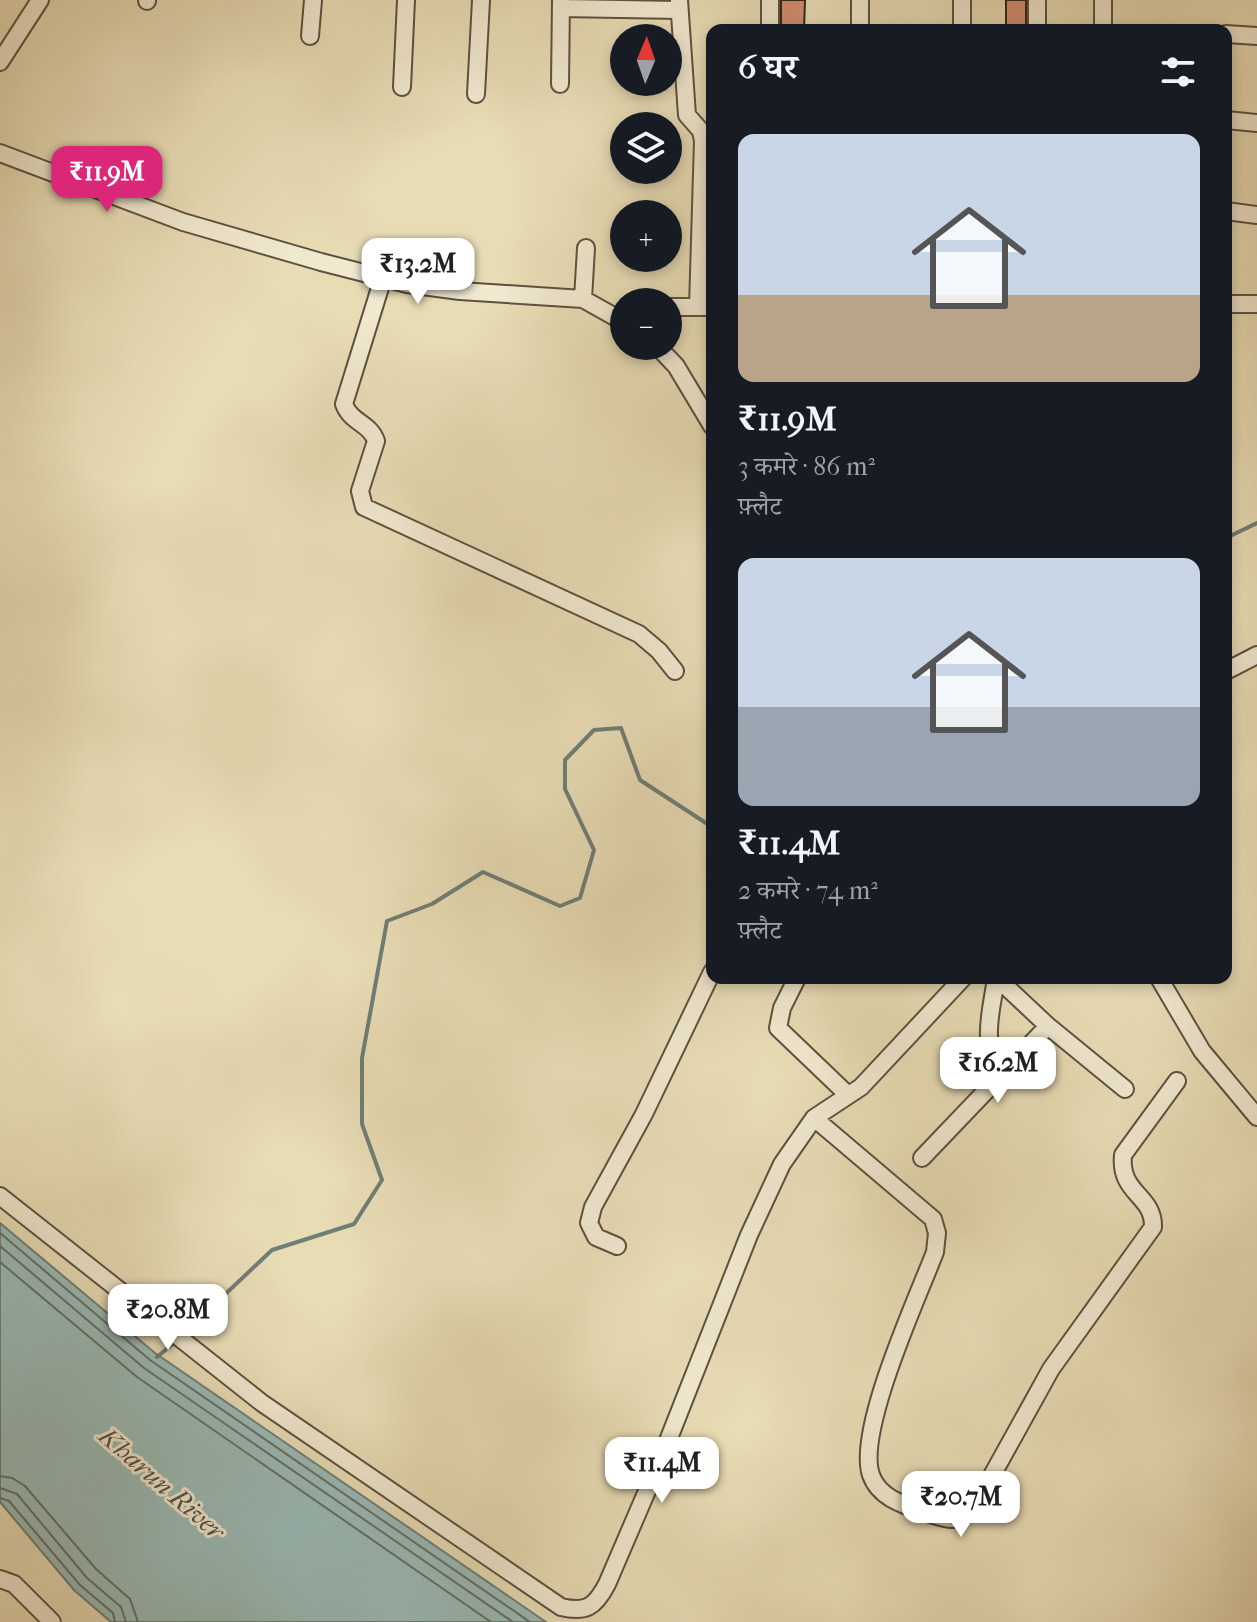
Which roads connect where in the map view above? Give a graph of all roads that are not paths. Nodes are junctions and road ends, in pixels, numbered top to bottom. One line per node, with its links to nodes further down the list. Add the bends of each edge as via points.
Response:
1 (40, 0): 21 (street)
2 (313, 0): 19 (street)
3 (406, 0): 23 (street)
4 (481, 0): 24 (street)
5 (770, 0): 13 (street)
6 (860, 0): 14 (street)
7 (962, 0): 15 (street)
8 (1037, 0): 16 (street)
9 (1103, 0): 17 (street)
10 (561, 4): 11 (street); 22 (street)
11 (638, 5): 12 (street)
12 (679, 5): 27 (street, via 687,115)
13 (770, 24)
14 (860, 24)
15 (962, 24)
16 (1037, 24)
17 (1103, 24)
18 (1232, 34): 20 (street)
19 (310, 36)
20 (1257, 36)
21 (0, 62)
22 (560, 84)
23 (402, 87)
24 (476, 94)
25 (1232, 121): 26 (street)
26 (1257, 123)
27 (706, 131): 38 (street)
28 (0, 153): 32 (street, via 212,232)
29 (1232, 212): 30 (street)
30 (1257, 215)
31 (586, 248): 33 (street)
32 (383, 278): 33 (street, via 460,291); 44 (street, via 344,404 348,415 370,429 376,441 360,491 364,507 639,634)
33 (590, 302): 36 (street); 39 (street)
34 (1232, 304): 35 (street)
35 (1257, 304)
36 (610, 305)
37 (682, 307): 38 (street)
38 (705, 307)
39 (610, 314)
40 (670, 360): 41 (street)
41 (706, 416)
42 (1257, 655): 43 (street)
43 (1232, 668)
44 (675, 671)
45 (706, 984): 60 (street, via 593,1207 589,1223 596,1237)
46 (794, 984): 55 (street, via 778,1028)
47 (957, 984): 55 (street)
48 (996, 984): 52 (street, via 987,1041)
49 (1003, 984): 51 (street)
50 (1163, 984): 56 (street, via 1202,1051)
51 (1048, 1026): 52 (street); 54 (street)
52 (1000, 1073): 58 (street)
53 (1177, 1081): 57 (street, via 1123,1155 1126,1181 1154,1216 1153,1227 1051,1369 964,1519 948,1520 897,1503 879,1489 869,1462 878,1405 935,1252 933,1219)
54 (1125, 1089)
55 (848, 1095): 57 (street)
56 (1257, 1117)
57 (814, 1118): 59 (street, via 782,1164 749,1235 607,1584 589,1609 575,1611 561,1607 262,1403)
58 (922, 1158)
59 (0, 1196)
60 (617, 1246)
61 (0, 1578): 62 (street, via 14,1584)
62 (52, 1622)

